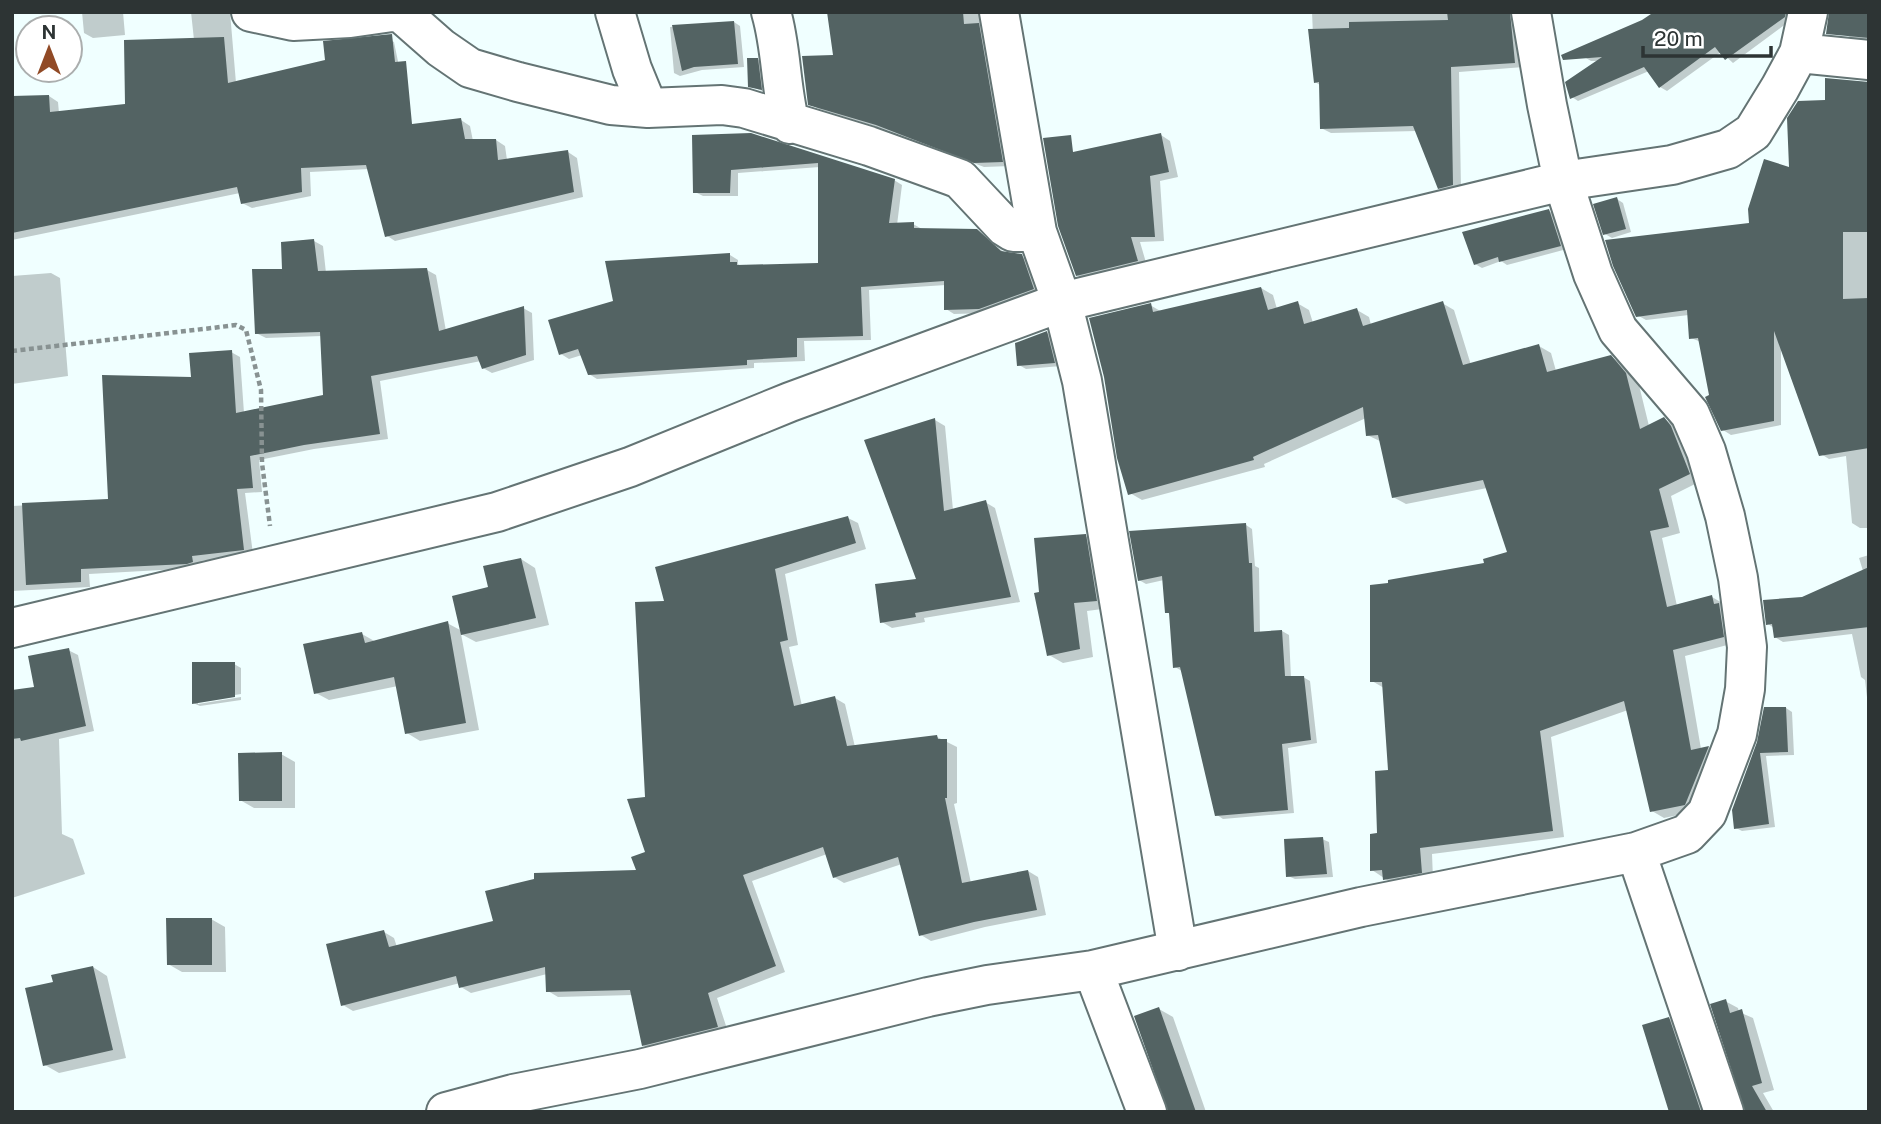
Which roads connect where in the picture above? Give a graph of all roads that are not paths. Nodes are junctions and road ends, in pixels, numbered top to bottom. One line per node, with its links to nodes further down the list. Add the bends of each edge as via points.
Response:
1 (251, 12): 2 (street, via 314,21)
2 (392, 12)
3 (400, 12): 11 (street, via 470,68 577,98)
4 (615, 12): 11 (street)
5 (771, 12): 12 (street)
6 (999, 12): 14 (street)
7 (1531, 12): 13 (street)
8 (1808, 12): 9 (street)
9 (1799, 53): 10 (street); 13 (street, via 1753,132 1728,149 1672,165)
10 (1869, 60)
11 (648, 108): 12 (street, via 722,105)
12 (790, 124): 14 (street, via 960,179 1005,227 1013,232)
13 (1563, 181): 15 (street); 17 (street, via 1593,274 1618,330 1690,414 1706,451 1725,516 1747,646 1737,734 1707,813 1687,834)
14 (1037, 232): 15 (street)
15 (1062, 302): 16 (street, via 790,402 630,467 497,512); 18 (street, via 1095,450)
16 (12, 628)
17 (1636, 852): 18 (street, via 1361,907); 22 (street)
18 (1178, 951): 19 (street)
19 (1093, 971): 20 (street, via 940,995); 21 (street)
20 (446, 1112)
21 (1147, 1112)
22 (1724, 1112)

